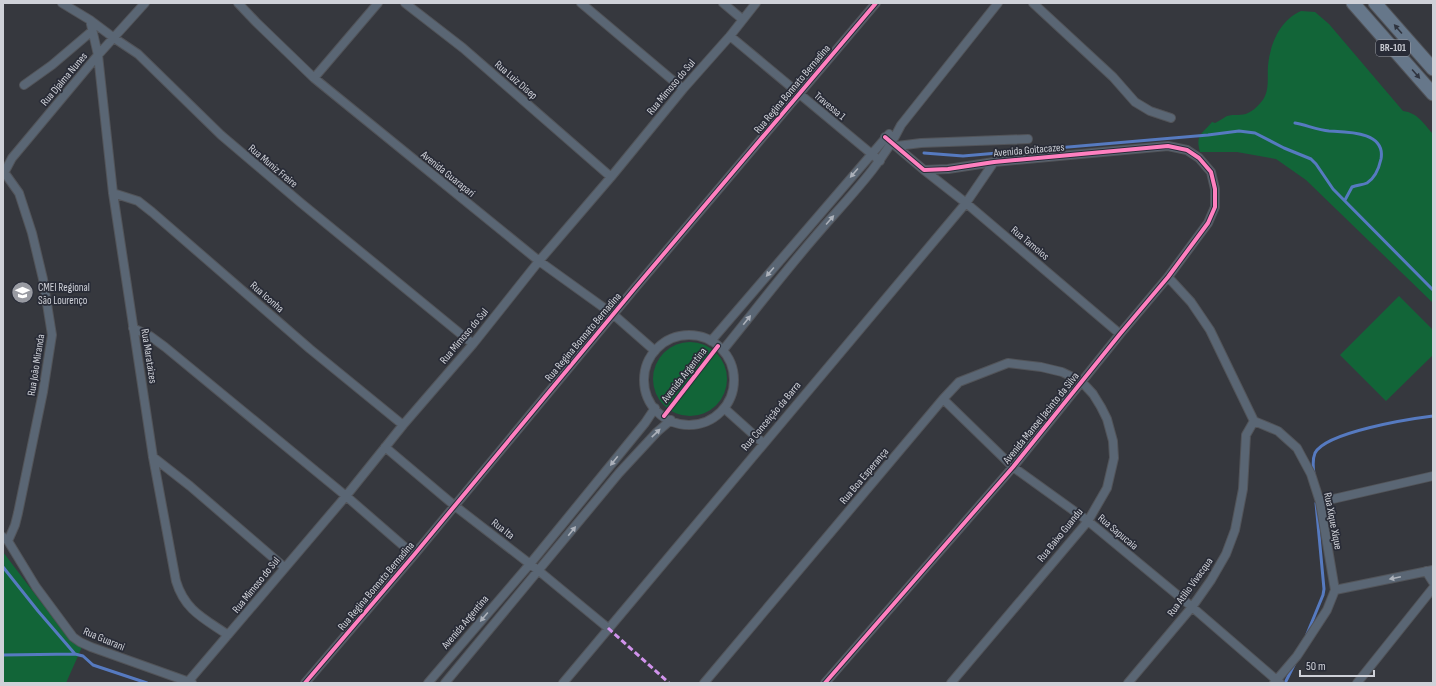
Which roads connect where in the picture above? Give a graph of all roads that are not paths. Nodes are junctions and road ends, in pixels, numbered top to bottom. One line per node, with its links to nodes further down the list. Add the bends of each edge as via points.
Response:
1 (62, 3): 15 (street, Rua Muniz Freire)
2 (145, 3): 18 (street, Rua Djalma Nunes)
3 (238, 3): 21 (street, Avenida Guarapari)
4 (378, 3): 21 (street)
5 (404, 3): 37 (street, Rua Luiz Disep, via 463,48)
6 (581, 3): 23 (street)
7 (723, 3): 14 (street)
8 (756, 3): 14 (street, Rua Mimoso do Sul)
9 (876, 3): 24 (street, Rua Regina Bonnato Bernadina)
10 (998, 3): 27 (street, Avenida Argentina)
11 (1032, 3): 26 (street, via 1114,77 1135,102)
12 (1353, 3): 25 (main road, BR-101, one-way to 25)
13 (1375, 3): 20 (main road, BR-101, one-way to 13)
14 (742, 19): 17 (street, Rua Mimoso do Sul)
15 (90, 20): 16 (street, Rua Marataizes); 18 (street, Rua Muniz Freire)
16 (92, 31): 19 (street, Rua Marataizes); 22 (street)
17 (730, 36): 23 (street, Rua Mimoso do Sul); 24 (street, Travessa 1)
18 (114, 38): 19 (street, Rua Djalma Nunes); 46 (street, Rua Muniz Freire, via 138,54 221,135)
19 (98, 55): 36 (street, Rua Djalma Nunes, via 12,158); 38 (street, Rua Marataizes)
20 (1433, 69)
21 (314, 78): 40 (street, Avenida Guarapari)
22 (24, 85)
23 (683, 89): 37 (street, Rua Mimoso do Sul)
24 (799, 94): 32 (street, Travessa 1); 42 (street, Rua Regina Bonnato Bernadina)
25 (1433, 94)
26 (1171, 118)
27 (900, 125): 28 (street, Avenida Argentina); 30 (street, Avenida Argentina)
28 (885, 137): 30 (street); 32 (street, Avenida Argentina)
29 (1028, 139): 30 (street)
30 (894, 144): 33 (street, Avenida Argentina); 35 (street)
31 (1187, 150): 34 (street, Avenida Goitacazes, via 1168,146); 41 (street, Avenida Manoel Jacinto da Silva, via 1199,158 1211,172 1215,189 1215,208 1208,223)
32 (870, 154): 33 (street, Travessa 1); 45 (street, Avenida Argentina, one-way to 45)
33 (880, 161): 47 (street, Avenida Argentina, one-way to 33)
34 (994, 162): 35 (street, Avenida Goitacazes); 39 (street, Rua Conceição da Barra)
35 (924, 170): 39 (street, Rua Tamoios)
36 (4, 173): 65 (street, Rua João Miranda, via 19,193 32,233 52,335 18,513 15,525)
37 (611, 177): 40 (street, Rua Mimoso do Sul)
38 (113, 193): 43 (street, Rua Marataizes); 55 (street, Rua Iconha, via 138,202 152,212 304,344)
39 (966, 203): 44 (street, Rua Tamoios); 56 (street, Rua Conceição da Barra)
40 (539, 261): 42 (street, Avenida Guarapari); 46 (street, Rua Mimoso do Sul)
41 (1168, 277): 44 (street, Avenida Manoel Jacinto da Silva); 54 (street, via 1191,302 1210,330)
42 (614, 315): 48 (street, Avenida Guarapari); 63 (street, Rua Regina Bonnato Bernadina)
43 (133, 328): 58 (street, Rua Marataizes); 61 (street, via 165,347)
44 (1120, 334): 49 (street, Avenida Manoel Jacinto da Silva)
45 (711, 341): 47 (street); 48 (street, via 700,336 684,335 668,341)
46 (472, 344): 55 (street, Rua Mimoso do Sul)
47 (723, 350): 52 (street, via 730,362 734,378 732,394)
48 (655, 351): 51 (street, via 647,365 644,381 648,397)
49 (1081, 381): 50 (street, Rua Boa Esperança, via 1041,366 1008,363 959,382); 59 (street, Avenida Manoel Jacinto da Silva); 64 (street, Rua Baixo Guandu, via 1093,394 1107,419 1113,441 1114,458 1107,488)
50 (943, 399): 59 (street, Rua Sapucaia); 83 (street, Rua Boa Esperança)
51 (655, 408): 53 (street); 67 (street, Avenida Argentina, one-way to 67)
52 (724, 408): 53 (street, via 703,422 687,424); 56 (street)
53 (671, 420): 70 (street, Avenida Argentina, one-way to 53, via 624,468 656,432)
54 (1254, 421): 62 (street, Rua Xique Xique, via 1278,431 1297,448 1311,474); 74 (street, Rua Atilio Vivacqua, via 1246,435 1243,489 1235,530 1226,554)
55 (403, 425): 57 (street, Rua Mimoso do Sul)
56 (763, 443): 75 (street, Rua Conceição da Barra)
57 (386, 447): 61 (street, Rua Mimoso do Sul); 63 (street, Rua Ita)
58 (153, 457): 68 (street); 76 (street, Rua Marataizes, via 179,592 195,612)
59 (1013, 467): 64 (street, Rua Sapucaia); 84 (street, Avenida Manoel Jacinto da Silva)
60 (1433, 476): 62 (street)
61 (346, 496): 66 (street); 68 (street, Rua Mimoso do Sul)
62 (1320, 502): 73 (street, Rua Xique Xique)
63 (454, 506): 66 (street, Rua Regina Bonnato Bernadina); 67 (street, Rua Ita)
64 (1088, 521): 74 (street, Rua Sapucaia); 85 (street, Rua Baixo Guandu)
65 (5, 539): 78 (street, Rua Guarani, via 73,637 91,647)
66 (414, 555): 79 (street, Rua Regina Bonnato Bernadina)
67 (530, 564): 70 (street, Rua Ita); 80 (street, Avenida Argentina, one-way to 80)
68 (284, 567): 76 (street, Rua Mimoso do Sul)
69 (1429, 570): 71 (street); 73 (street, one-way to 73)
70 (539, 571): 75 (street, Rua Ita); 81 (street, Avenida Argentina)
71 (1433, 582)
72 (1433, 588): 87 (street)
73 (1335, 590): 77 (street, via 1327,610)
74 (1192, 607): 77 (street, Rua Sapucaia); 86 (street, Rua Atilio Vivacqua)
75 (608, 628): 82 (street, Rua Conceição da Barra)
76 (228, 635): 78 (street, Rua Mimoso do Sul)
77 (1277, 682)
78 (189, 683)
79 (305, 683)
80 (428, 683)
81 (445, 683)
82 (563, 683)
83 (704, 683)
84 (824, 683)
85 (951, 683)
86 (1128, 683)
87 (1357, 683)

